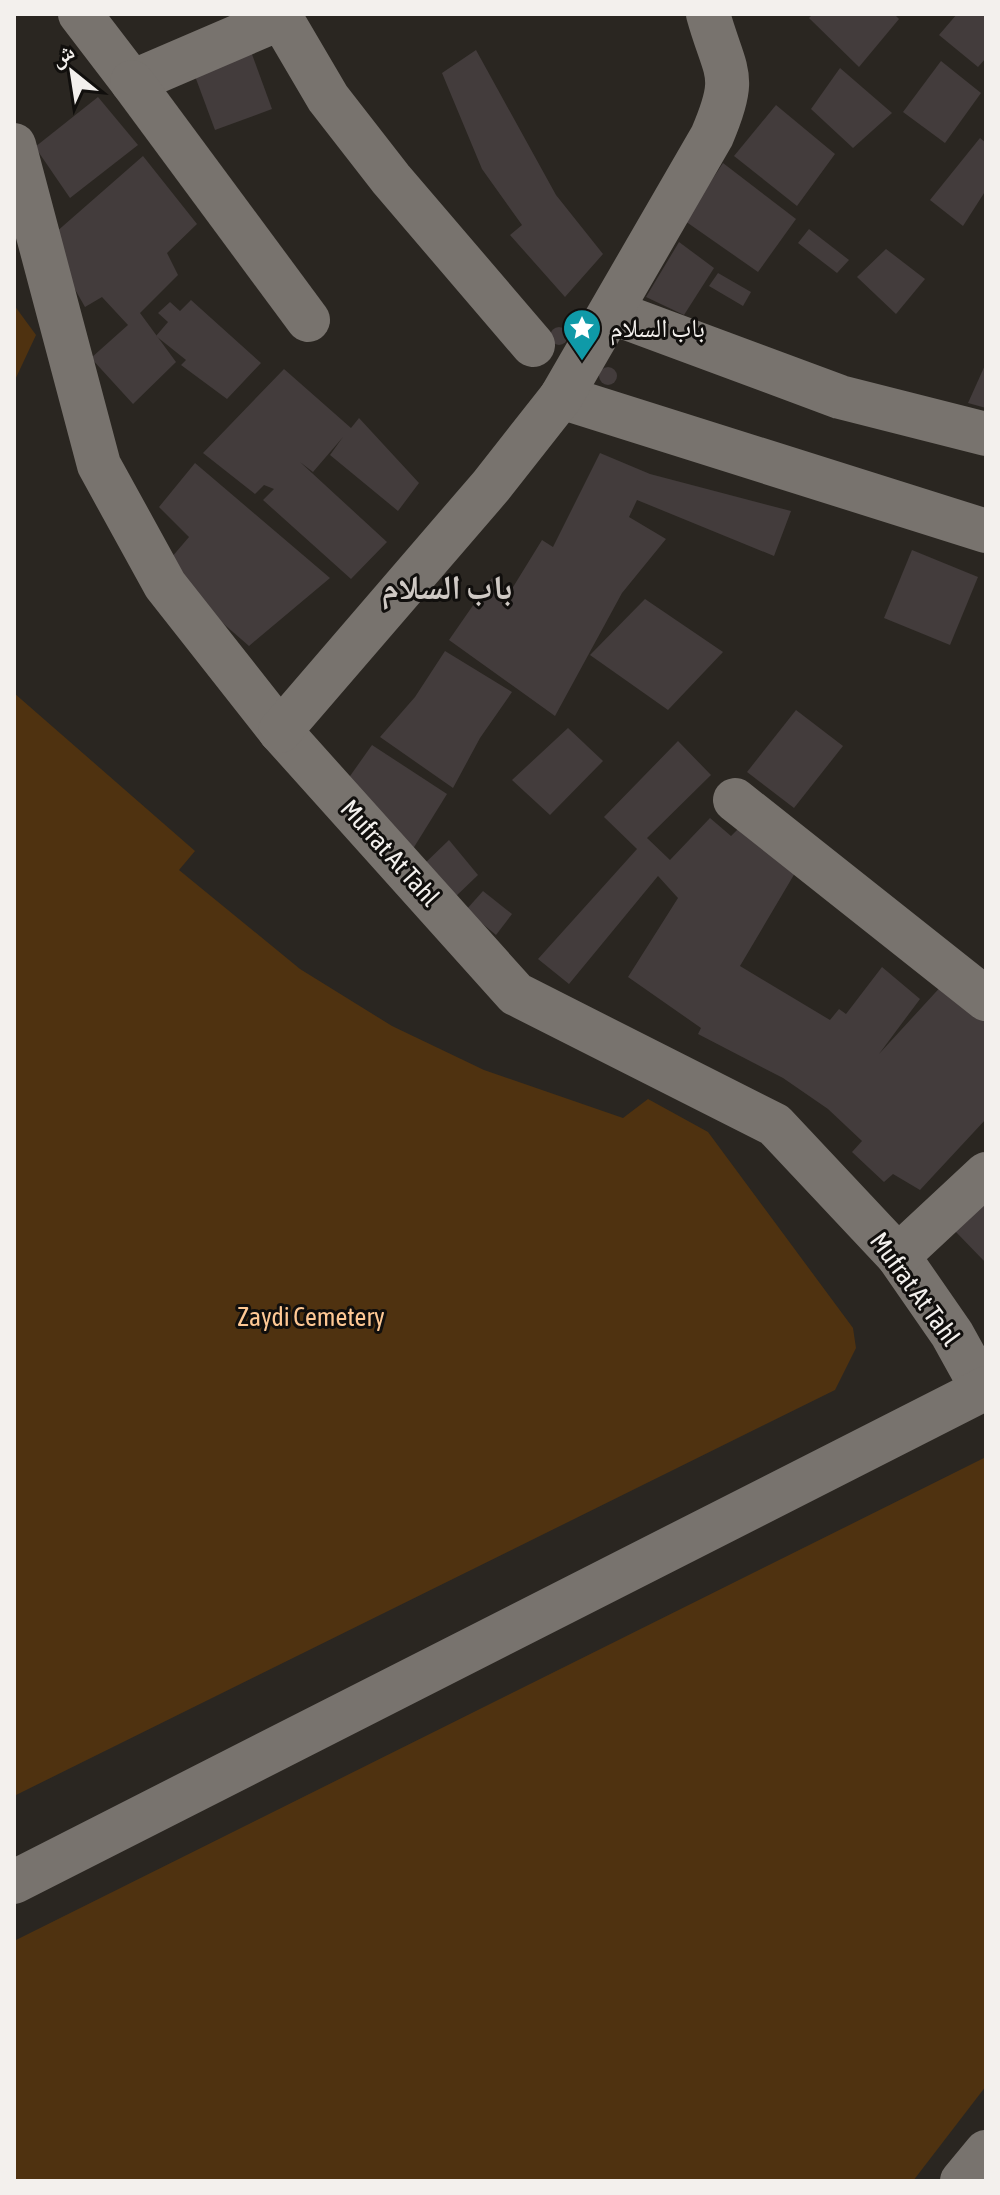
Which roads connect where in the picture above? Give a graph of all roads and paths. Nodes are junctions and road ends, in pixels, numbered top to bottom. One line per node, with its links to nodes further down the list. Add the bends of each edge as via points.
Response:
1 (80, 14): 3 (street)
2 (708, 14): 7 (street, via 730,77 728,99)
3 (132, 82): 8 (street); 9 (street, via 281,18 328,98)
4 (14, 145): 6 (street, Mufrat At Tahl)
5 (14, 230): 6 (street)
6 (51, 291): 13 (street, Mufrat At Tahl, via 88,431 118,504 165,585)
7 (611, 312): 10 (street); 11 (street, via 840,397)
8 (308, 320)
9 (533, 345)
10 (561, 397): 12 (street); 13 (street)
11 (986, 434)
12 (986, 531)
13 (280, 731): 17 (street, Mufrat At Tahl, via 516,994 775,1125)
14 (735, 800): 15 (street)
15 (986, 999)
16 (986, 1174): 17 (street)
17 (898, 1256): 18 (street, Mufrat At Tahl)
18 (984, 1389): 19 (street)
19 (14, 1882)
20 (986, 2152): 21 (street)
21 (962, 2181)

